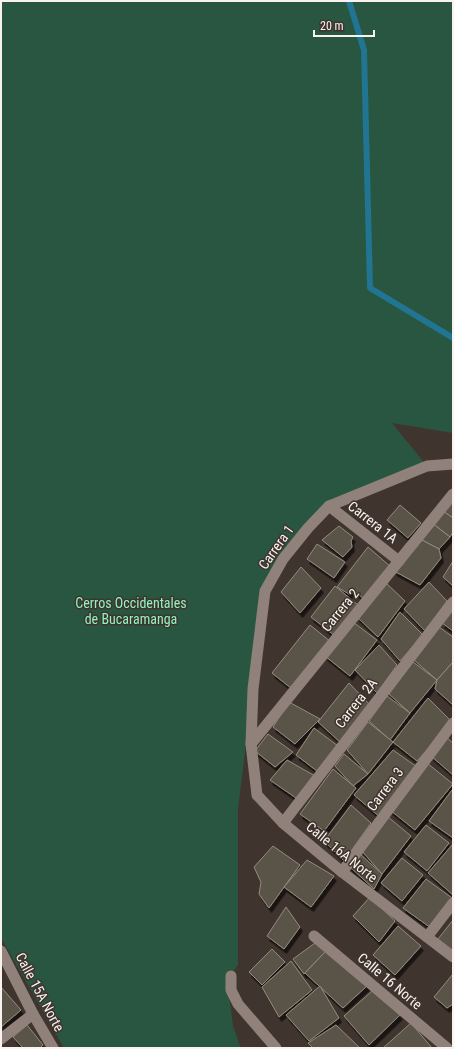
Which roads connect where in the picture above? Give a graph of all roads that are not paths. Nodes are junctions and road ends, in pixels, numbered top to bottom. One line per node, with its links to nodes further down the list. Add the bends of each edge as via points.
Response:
1 (453, 464): 3 (street, Carrera 1, via 427,466)
2 (453, 494): 4 (street, Carrera 2)
3 (329, 506): 4 (street, Carrera 1A); 7 (street, Carrera 1, via 283,559 265,591 253,689)
4 (399, 561): 7 (street, Carrera 2)
5 (453, 602): 8 (street, Carrera 2A)
6 (453, 723): 9 (street, Carrera 3)
7 (251, 744): 8 (street, Calle 16A Norte, via 257,795)
8 (283, 823): 9 (street, Calle 16A Norte)
9 (342, 872): 12 (street, Calle 16A Norte)
10 (453, 903): 12 (street)
11 (314, 936): 20 (street, Calle 16 Norte)
12 (427, 937): 14 (street, Calle 16A Norte)
13 (1, 951): 16 (street, Calle 15A Norte)
14 (453, 957)
15 (231, 976): 19 (street, via 231,990 238,1004)
16 (33, 1014): 17 (street); 18 (street, Calle 15A Norte)
17 (1, 1039)
18 (53, 1048)
19 (276, 1048)
20 (447, 1048)

